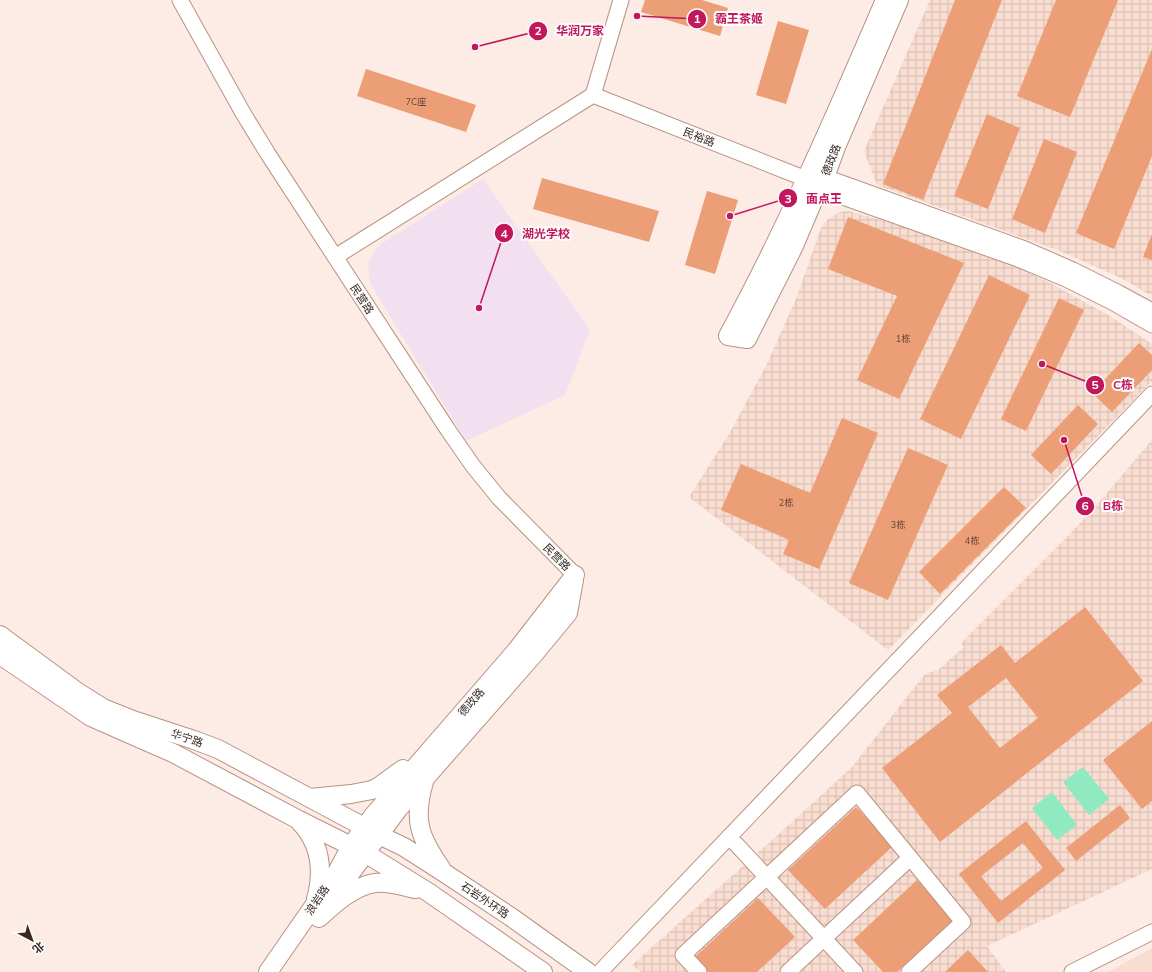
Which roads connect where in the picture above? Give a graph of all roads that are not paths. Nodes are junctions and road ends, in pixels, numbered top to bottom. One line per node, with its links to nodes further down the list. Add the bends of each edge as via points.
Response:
1 (180, 0): 7 (street, 民营路, via 243,113)
2 (621, 0): 5 (street)
3 (885, 0): 6 (main road, 德政路, via 826,136)
4 (899, 0): 6 (main road, 德政路, via 836,147)
5 (593, 95): 6 (street, 民裕路); 7 (street)
6 (817, 181): 6 (main road, 德政路, via 813,201 793,248 747,339 728,336 773,250); 8 (street, via 1025,249 1073,270); 9 (street, via 1018,258 1066,279)
7 (335, 257): 12 (street, 民营路, via 473,466 499,498)
8 (1152, 311)
9 (1152, 325)
10 (1152, 394): 33 (street)
11 (1152, 408): 20 (street)
12 (575, 575): 15 (main road, 德政路, via 516,651); 16 (main road, 德政路, via 568,613)
13 (0, 635): 17 (main road, 华宁路, via 103,708 218,750)
14 (0, 655): 18 (main road, 华宁路, via 91,717 173,753)
15 (429, 751): 17 (main road, via 372,790); 19 (main road, 德政路, via 386,800)
16 (425, 778): 19 (main road, 德政路, via 399,808); 23 (main road, via 419,797 420,827 426,844)
17 (310, 798): 19 (main road, 华宁路)
18 (297, 819): 21 (main road, 华宁路); 26 (main road, via 307,829 319,856 320,883)
19 (371, 831): 21 (main road, 浪岩路); 23 (main road, 石岩外环路, via 404,847)
20 (736, 844): 24 (street); 34 (street)
21 (358, 850): 25 (main road); 26 (main road, 浪岩路, via 347,877)
22 (910, 858): 24 (street, via 857,793); 28 (street); 38 (street, via 963,922)
23 (443, 872): 32 (main road, 石岩外环路)
24 (767, 877): 28 (street); 35 (street, via 683,955)
25 (428, 892): 26 (main road, via 389,883 374,883 346,895); 31 (main road)
26 (315, 914): 29 (main road, 浪岩路); 30 (main road, 浪岩路)
27 (1152, 932): 39 (street)
28 (824, 938): 36 (street); 37 (street)
29 (268, 972)
30 (282, 972)
31 (543, 972)
32 (588, 972)
33 (600, 972)
34 (614, 972)
35 (699, 972)
36 (788, 972)
37 (855, 972)
38 (909, 972)
39 (1072, 972)

